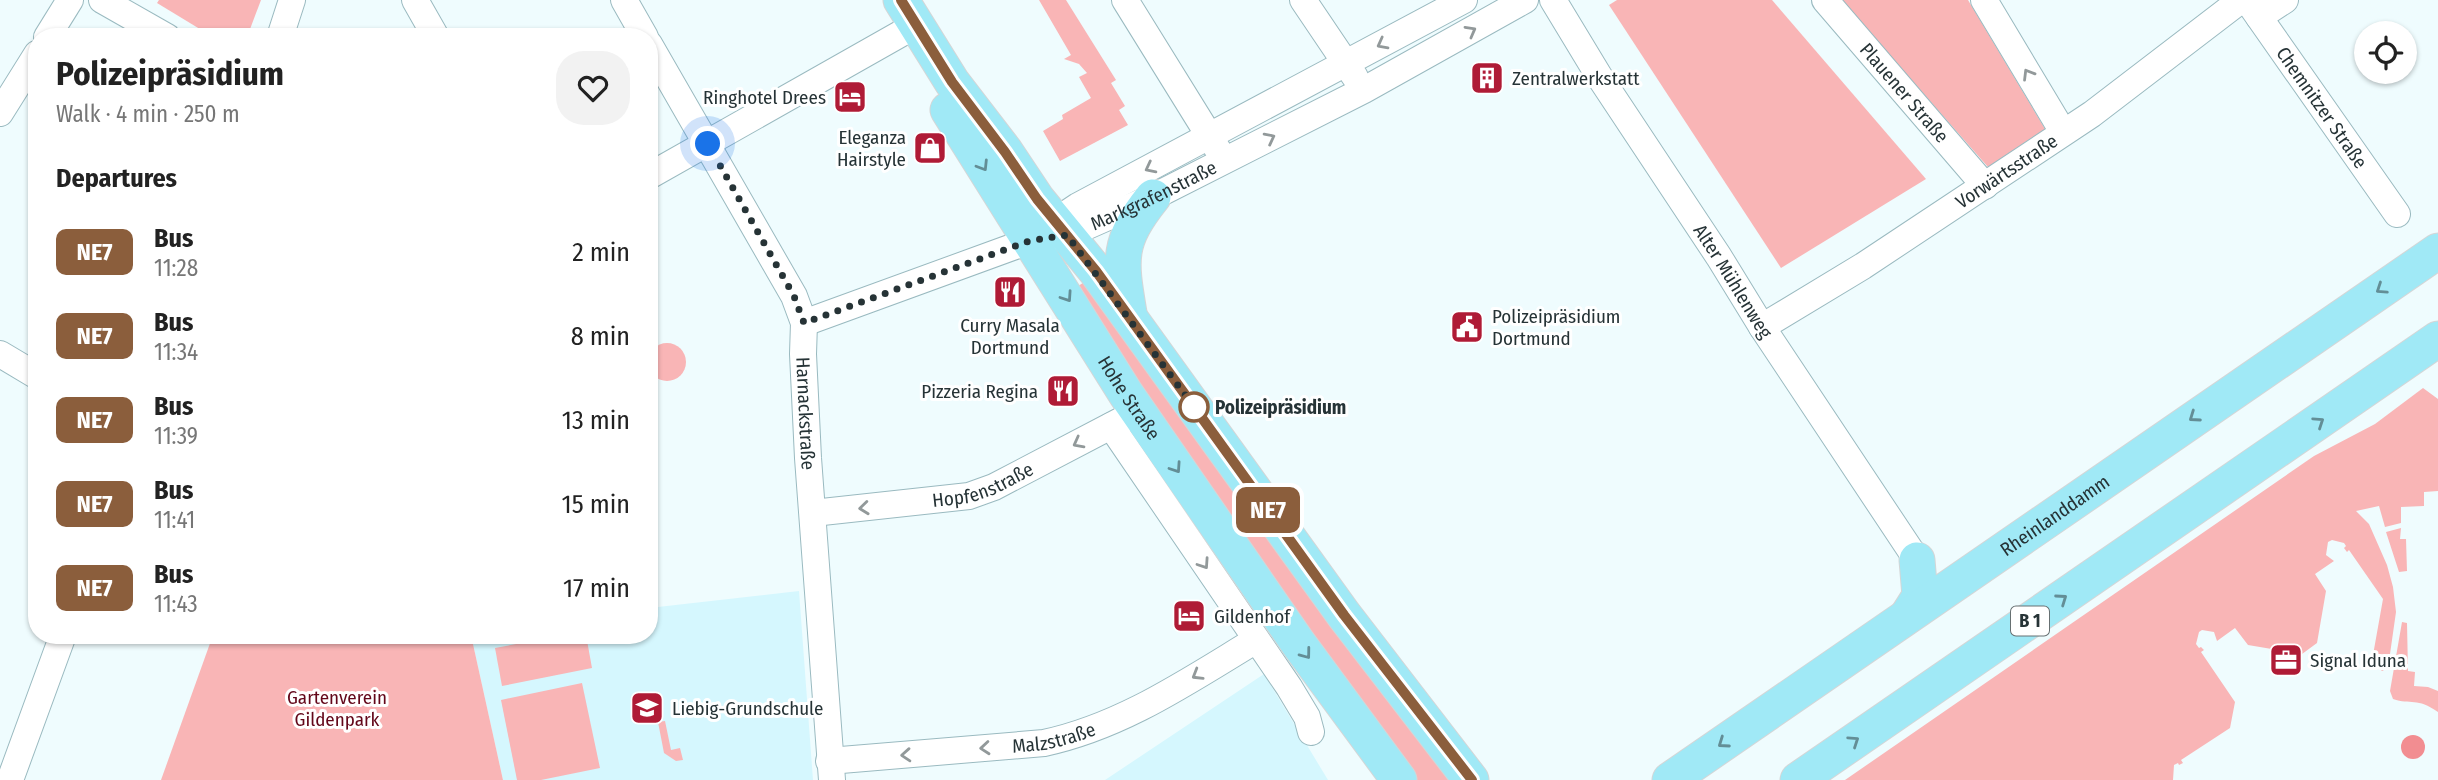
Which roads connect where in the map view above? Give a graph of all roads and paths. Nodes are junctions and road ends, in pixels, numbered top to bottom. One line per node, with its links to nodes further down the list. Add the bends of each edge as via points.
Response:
1 (70, 0): 17 (street)
2 (102, 0): 18 (street)
3 (292, 0): 19 (street)
4 (415, 0): 20 (street)
5 (624, 0): 21 (street)
6 (881, 0): 16 (main road, Hohe Straße)
7 (1125, 0): 28 (street)
8 (1303, 0): 23 (street)
9 (1464, 0): 23 (street, Markgrafenstraße, one-way to 23)
10 (1525, 0): 25 (street, Markgrafenstraße, one-way to 10)
11 (1553, 0): 39 (street, Alter Mühlenweg)
12 (1825, 0): 32 (street, Plauener Straße)
13 (1984, 0): 27 (street, one-way to 13)
14 (2285, 0): 15 (street, Vorwärtsstraße)
15 (2242, 8): 27 (street, Vorwärtsstraße); 34 (street, Chemnitzer Straße)
16 (906, 20): 29 (street); 35 (main road, Hohe Straße)
17 (53, 28)
18 (151, 28)
19 (283, 28)
20 (431, 28)
21 (640, 28)
22 (658, 59): 29 (street, Harnackstraße)
23 (1345, 64): 25 (street); 28 (street, Markgrafenstraße)
24 (28, 68): 26 (street)
25 (1363, 90): 30 (street, Markgrafenstraße, one-way to 25)
26 (0, 113)
27 (2063, 132): 32 (street, Vorwärtsstraße)
28 (1209, 134): 30 (street); 35 (street, Markgrafenstraße, one-way to 35)
29 (708, 144): 31 (street); 38 (street, Harnackstraße, via 794,296)
30 (1225, 161): 33 (street, Markgrafenstraße)
31 (658, 171)
32 (1985, 187): 39 (street, Vorwärtsstraße)
33 (1153, 197): 35 (street, Markgrafenstraße); 37 (main road, via 1132,226 1124,251 1122,266)
34 (2397, 214)
35 (1050, 232): 37 (main road, Hohe Straße); 38 (street); 43 (main road, Hohe Straße, one-way to 43, via 1071,303)
36 (2438, 251): 46 (main road, Rheinlanddamm, one-way to 46)
37 (1131, 320): 54 (main road, Hohe Straße, via 1344,615)
38 (804, 323): 44 (street, Harnackstraße)
39 (1762, 327): 45 (street, Alter Mühlenweg)
40 (2438, 339): 56 (main road, B 1, one-way to 40)
41 (0, 354): 42 (street)
42 (28, 371)
43 (1125, 419): 44 (street, Hopfenstraße, one-way to 44, via 969,496); 48 (street, Hohe Straße, one-way to 48); 53 (main road, Hohe Straße, one-way to 53)
44 (813, 513): 51 (street, Harnackstraße)
45 (1917, 560): 46 (main road, via 1943,576); 47 (main road, via 1920,596)
46 (1965, 576): 47 (main road, Rheinlanddamm)
47 (1908, 615): 55 (main road, Rheinlanddamm, one-way to 55)
48 (1255, 640): 50 (street, Hohe Straße, via 1301,705); 51 (street, Malzstraße, one-way to 51, via 1144,708 1061,739)
49 (60, 644): 52 (street)
50 (1311, 732)
51 (831, 771)
52 (11, 778)
53 (1399, 780)
54 (1471, 780)
55 (1670, 780)
56 (1798, 780)

